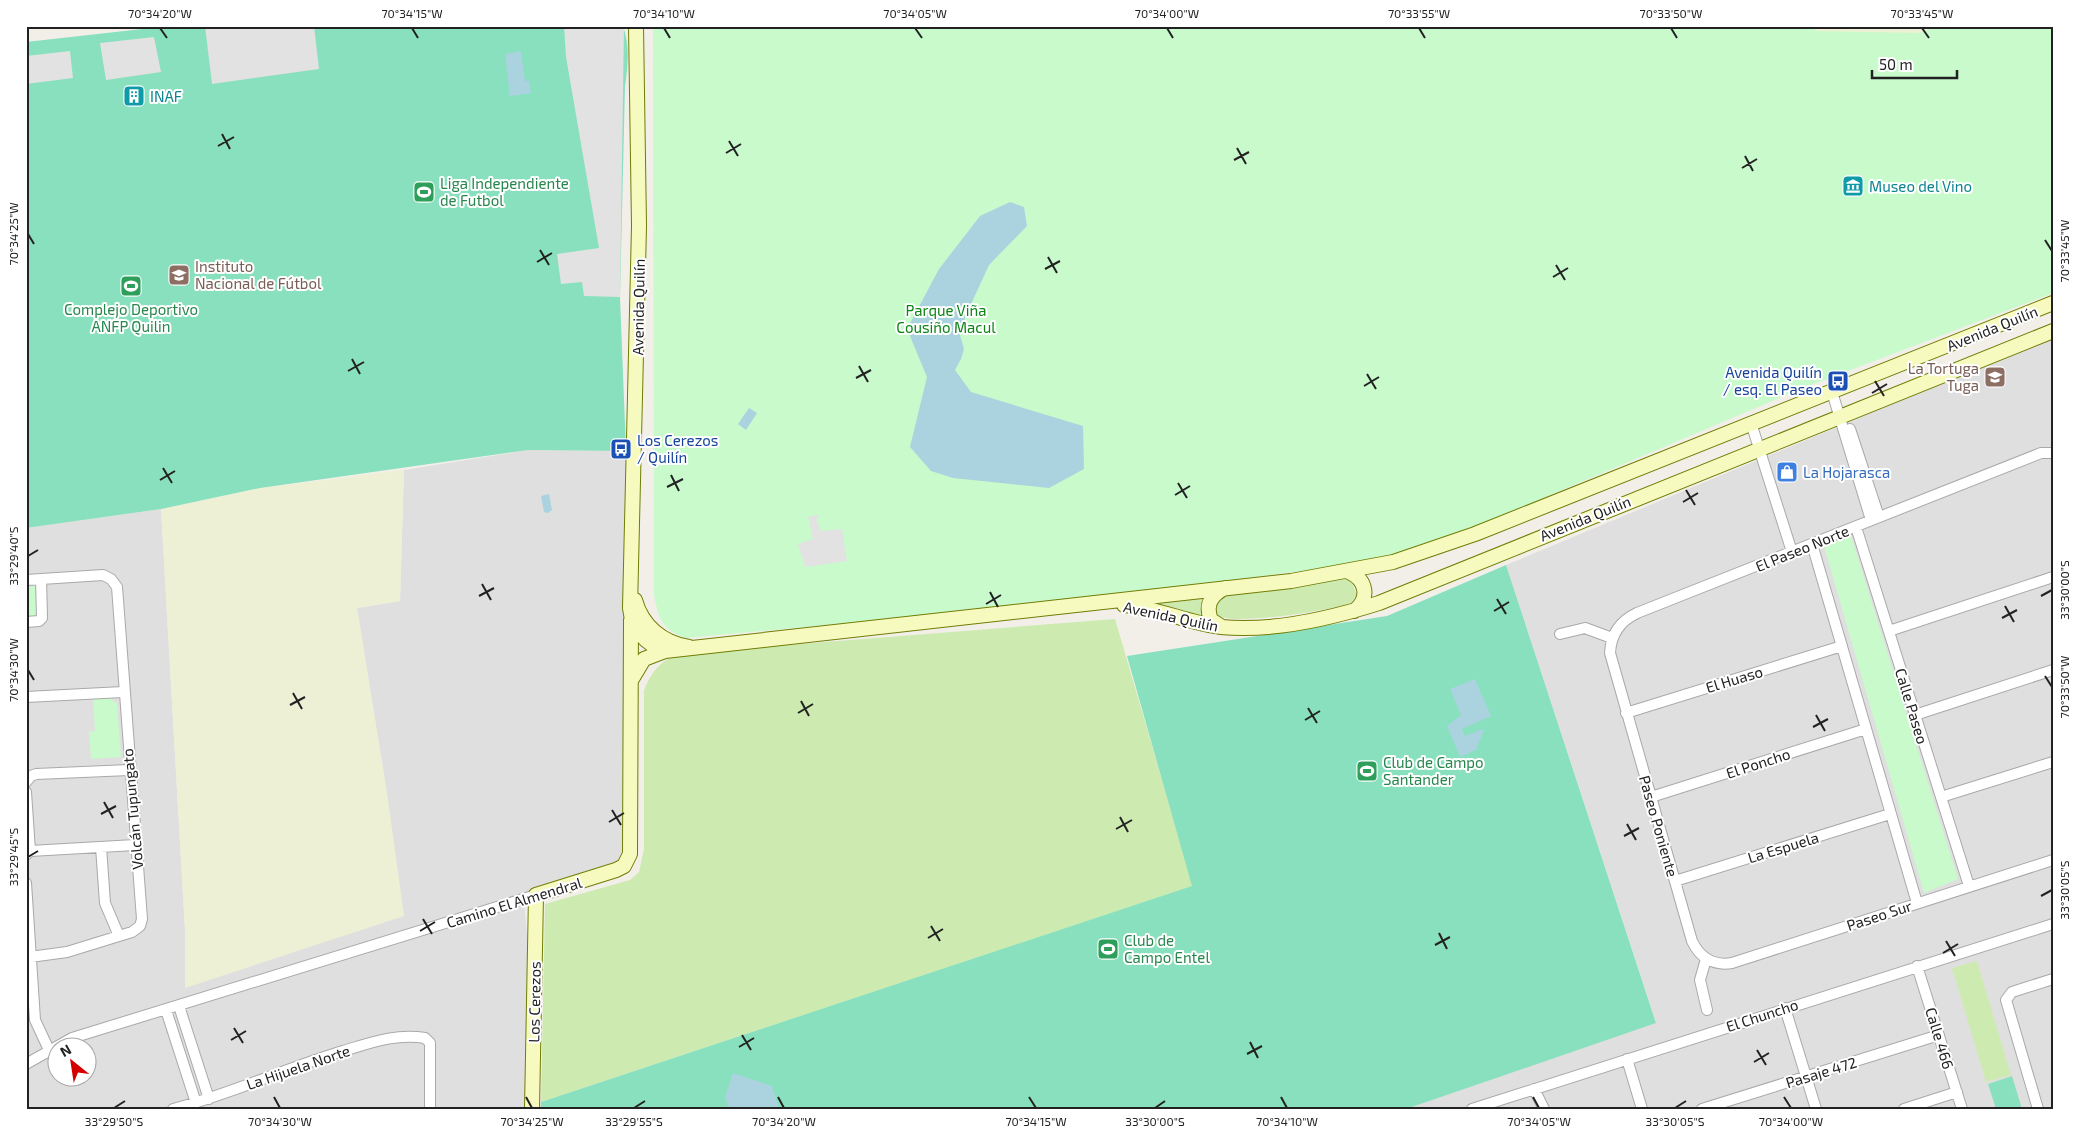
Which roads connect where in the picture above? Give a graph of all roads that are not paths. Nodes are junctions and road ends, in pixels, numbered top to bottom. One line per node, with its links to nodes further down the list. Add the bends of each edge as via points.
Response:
1 (635, 28): 17 (main road, Avenida Quilín, via 639,226)
2 (2053, 303): 4 (main road, Avenida Quilín)
3 (2053, 331): 5 (main road, Avenida Quilín)
4 (1832, 392): 5 (street); 6 (main road, Avenida Quilín)
5 (1844, 423): 7 (main road, Avenida Quilín); 9 (street)
6 (1751, 424): 7 (street); 13 (main road, Avenida Quilín, via 1435,549)
7 (1759, 448): 12 (street); 20 (main road, Avenida Quilín)
8 (2053, 453): 9 (street, El Paseo Norte, via 2041,453)
9 (1875, 519): 10 (street, El Paseo Norte)
10 (1856, 526): 11 (street, El Paseo Norte); 24 (street, Calle Paseo)
11 (1812, 544): 12 (street, El Paseo Norte); 28 (street)
12 (1792, 552): 26 (street, El Paseo Norte, via 1637,613 1625,620)
13 (1349, 572): 18 (main road, Avenida Quilín); 20 (main road, via 1364,587 1364,601)
14 (2053, 577): 24 (street)
15 (41, 579): 16 (street); 22 (street, via 42,618); 34 (street, Volcán Tupungato, via 103,574 111,578 117,591)
16 (26, 580)
17 (632, 587): 21 (main road, Avenida Quilín); 27 (main road, Avenida Quilín, via 640,615)
18 (1225, 588): 19 (main road, Avenida Quilín); 23 (main road, via 1213,596 1208,607 1211,620)
19 (1104, 603): 23 (main road, Avenida Quilín, via 1156,610); 29 (main road, Avenida Quilín)
20 (1354, 611): 23 (main road, Avenida Quilín, via 1269,626)
21 (631, 618): 27 (main road, Avenida Quilín); 31 (main road, Camino El Almendral)
22 (26, 622)
23 (1222, 627)
24 (1889, 631): 37 (street, Calle Paseo)
25 (1560, 634): 26 (street, via 1585,628)
26 (1612, 638): 36 (street, Paseo Poniente, via 1610,660)
27 (653, 639): 29 (main road, Avenida Quilín); 30 (main road, Avenida Quilín); 31 (main road)
28 (1842, 646): 36 (street, El Huaso); 38 (street)
29 (697, 648): 30 (main road, Avenida Quilín)
30 (665, 651): 33 (main road, Avenida Quilín, via 644,659)
31 (632, 656): 33 (main road, Camino El Almendral)
32 (2053, 670): 37 (street)
33 (632, 678): 53 (main road, Camino El Almendral, via 631,847 628,860 616,870)
34 (123, 692): 35 (street); 40 (street, Volcán Tupungato)
35 (26, 697)
36 (1626, 713): 43 (street, Paseo Poniente)
37 (1915, 715): 44 (street, Calle Paseo)
38 (1866, 729): 43 (street, El Poncho); 45 (street)
39 (2053, 762): 44 (street)
40 (129, 770): 41 (street, via 36,774); 46 (street, Volcán Tupungato)
41 (27, 780)
42 (26, 792): 48 (street)
43 (1650, 797): 50 (street, Paseo Poniente)
44 (1941, 797): 52 (street, Calle Paseo)
45 (1890, 814): 50 (street, La Espuela); 54 (street)
46 (135, 845): 47 (street); 56 (street, Volcán Tupungato, via 142,918 135,930)
47 (101, 847): 48 (street); 56 (street, via 105,903)
48 (28, 853)
49 (2053, 860): 52 (street, Paseo Sur)
50 (1675, 881): 58 (street, Paseo Poniente, via 1692,941)
51 (26, 883): 57 (street)
52 (1969, 886): 54 (street, Paseo Sur)
53 (536, 895): 61 (street, Camino El Almendral); 78 (main road, Los Cerezos)
54 (1917, 903): 58 (street, Paseo Sur, via 1732,963)
55 (2053, 924): 59 (street, El Chuncho)
56 (119, 936): 57 (street, Volcán Tupungato, via 56,955)
57 (30, 957): 67 (street, via 35,1020)
58 (1706, 959): 64 (street, via 1700,980)
59 (1918, 966): 62 (street, El Chuncho); 65 (street, Calle 466)
60 (2053, 979): 86 (street, via 2015,991 2007,997 2006,1007)
61 (178, 1006): 63 (street, Camino El Almendral); 74 (street)
62 (1785, 1008): 69 (street, El Chuncho); 71 (street)
63 (166, 1010): 66 (street, Camino El Almendral); 75 (street)
64 (1707, 1010)
65 (1939, 1035): 71 (street, Pasaje 472); 73 (street, Calle 466)
66 (72, 1038)
67 (48, 1048)
68 (48, 1051): 70 (street, Camino El Almendral)
69 (1627, 1059): 72 (street, El Chuncho); 81 (street)
70 (26, 1064)
71 (1806, 1076): 82 (street, Pasaje 472); 83 (street)
72 (1534, 1089): 79 (street, El Chuncho); 80 (street)
73 (1957, 1092): 84 (street); 85 (street, Calle 466)
74 (209, 1099): 75 (street, La Hijuela Norte); 77 (street, La Hijuela Norte, via 302,1063 401,1035 425,1038 430,1043)
75 (196, 1103): 76 (street, La Hijuela Norte)
76 (173, 1109)
77 (430, 1109)
78 (532, 1109)
79 (1472, 1109)
80 (1544, 1109)
81 (1642, 1109)
82 (1702, 1109)
83 (1816, 1109)
84 (1904, 1109)
85 (1962, 1109)
86 (2038, 1109)

